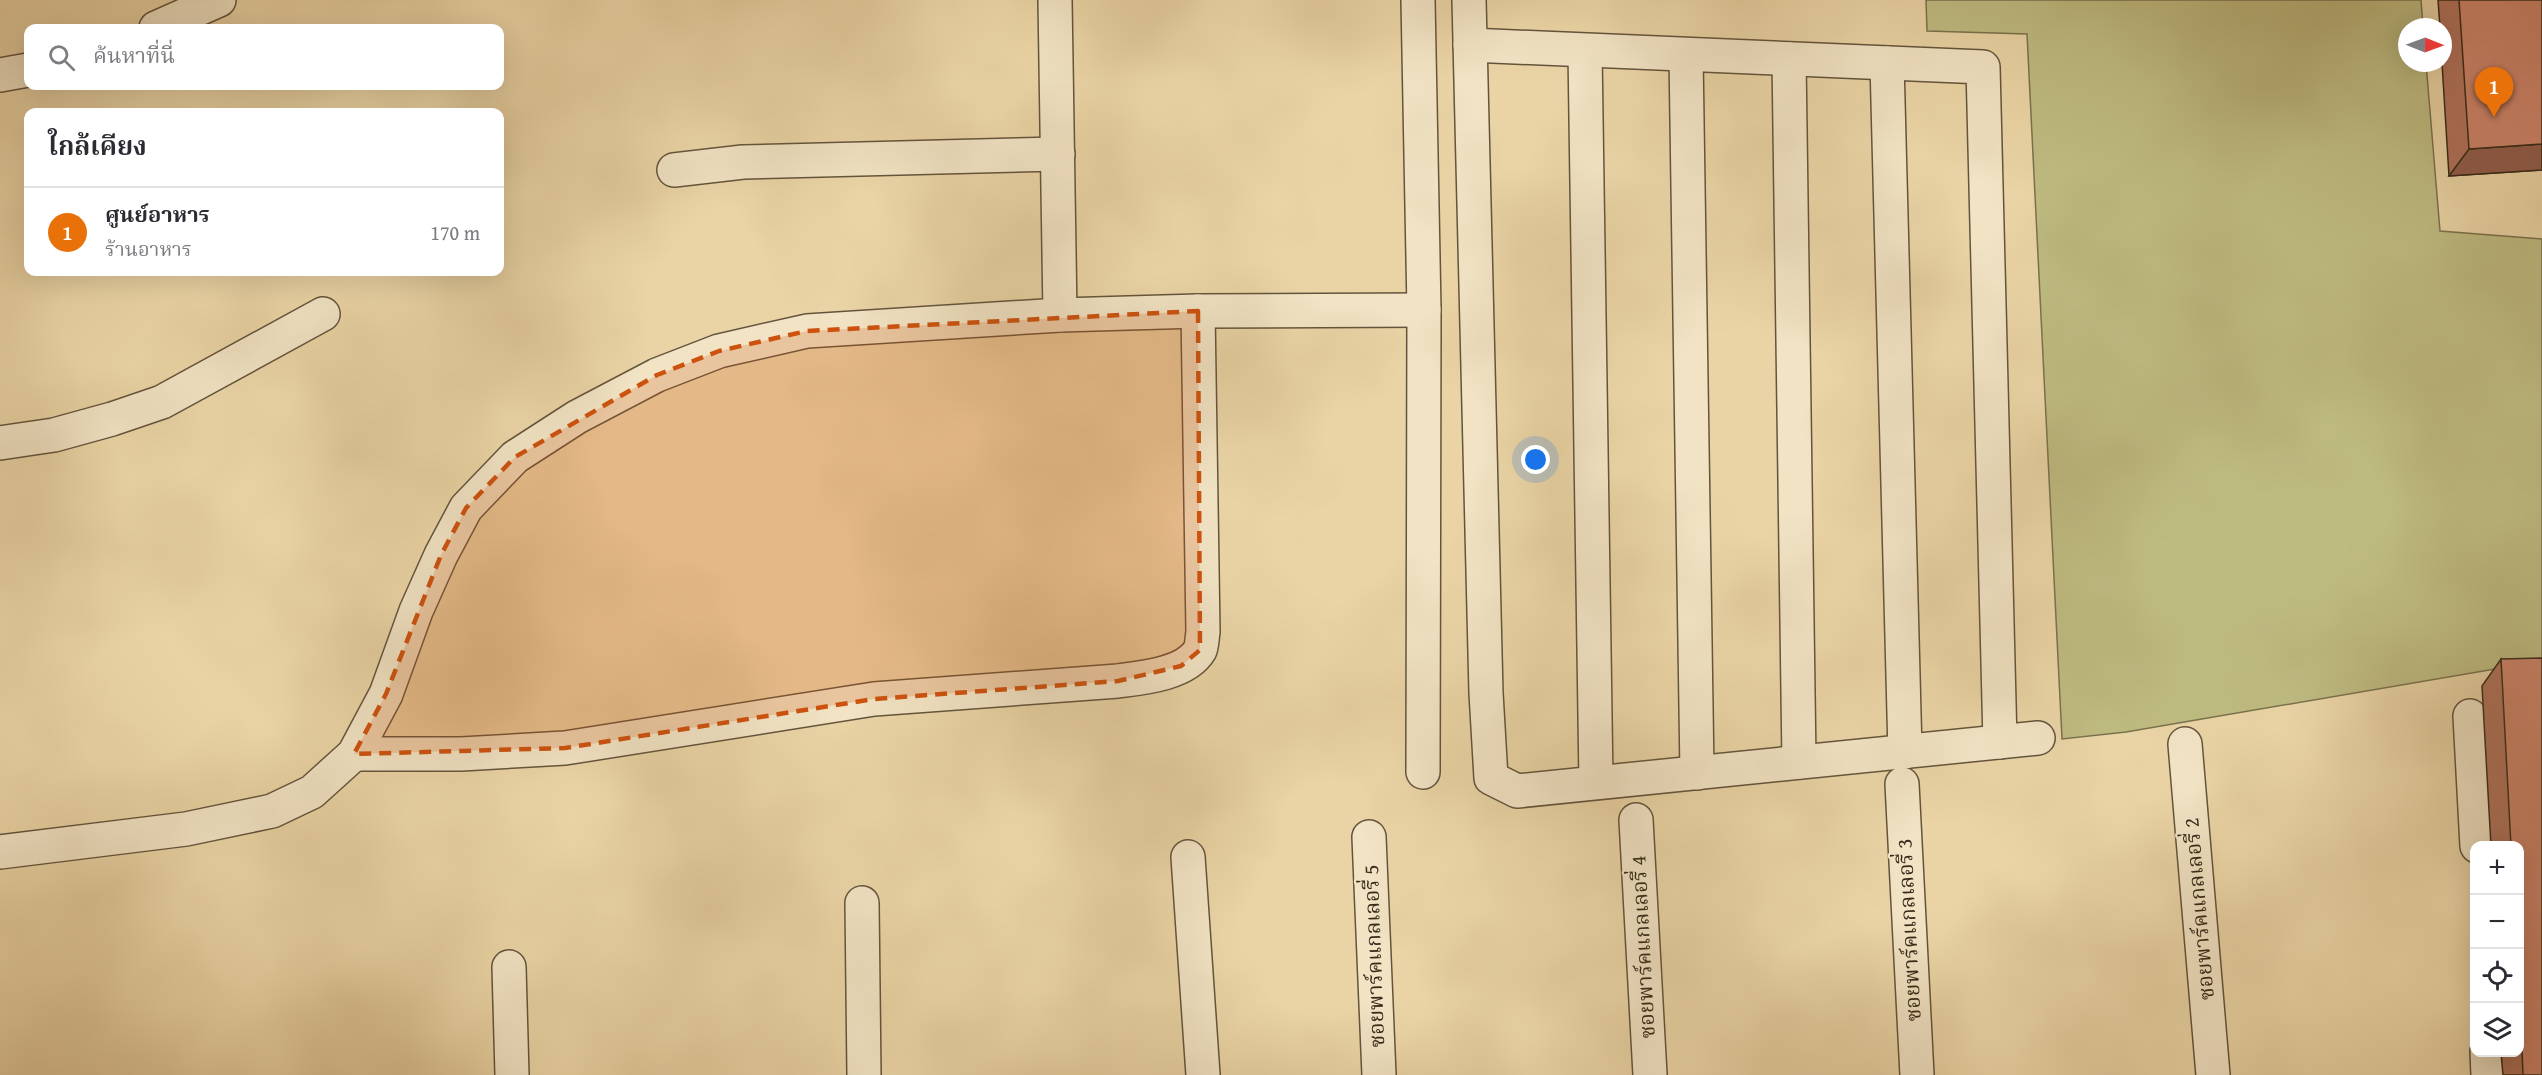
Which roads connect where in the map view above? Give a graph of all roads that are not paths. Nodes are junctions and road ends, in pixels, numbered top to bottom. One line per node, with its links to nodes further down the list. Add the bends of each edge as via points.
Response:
1 (219, 0): 5 (street)
2 (1055, 0): 13 (street)
3 (1418, 0): 15 (street)
4 (1469, 0): 6 (street)
5 (165, 24)
6 (1470, 45): 7 (street); 29 (street, via 1491,778 1517,791)
7 (1586, 51): 8 (street); 29 (street)
8 (1686, 55): 9 (street); 28 (street)
9 (1789, 59): 10 (street); 26 (street)
10 (1887, 63): 22 (street, via 1983,67); 24 (street)
11 (24, 71): 12 (street)
12 (0, 75)
13 (1058, 154): 14 (street, via 743,162); 18 (street)
14 (674, 170)
15 (1424, 310): 16 (street); 27 (street)
16 (1198, 311): 18 (street); 25 (street, via 1203,632 1200,650 1181,666 1153,676 1118,681 874,699 564,748 461,754)
17 (323, 314): 19 (street, via 162,402 54,435)
18 (1060, 315): 25 (street, via 807,331 719,351 657,375 577,417 515,457 466,508 424,592 386,694)
19 (0, 443)
20 (2470, 716): 33 (street)
21 (2038, 738): 22 (street)
22 (2000, 742): 24 (street)
23 (2185, 744): 45 (street, ซอยพาร์คแกลเลอรี่ 2)
24 (1905, 752): 26 (street)
25 (354, 754): 34 (street, via 312,792 272,811 186,829)
26 (1799, 762): 28 (street)
27 (1423, 772)
28 (1697, 772): 29 (street)
29 (1596, 782)
30 (1902, 784): 44 (street, ซอยพาร์คแกลเลอรี่ 3)
31 (1636, 819): 43 (street, ซอยพาร์คแกลเลอรี่ 4)
32 (1369, 837): 42 (street, ซอยพาร์คแกลเลอรี่ 5)
33 (2477, 841)
34 (0, 852)
35 (1188, 857): 41 (street)
36 (862, 903): 40 (street)
37 (509, 967): 39 (street)
38 (2487, 1057): 46 (street)
39 (512, 1075)
40 (864, 1075)
41 (1203, 1075)
42 (1379, 1075)
43 (1650, 1075)
44 (1917, 1075)
45 (2213, 1075)
46 (2488, 1075)

